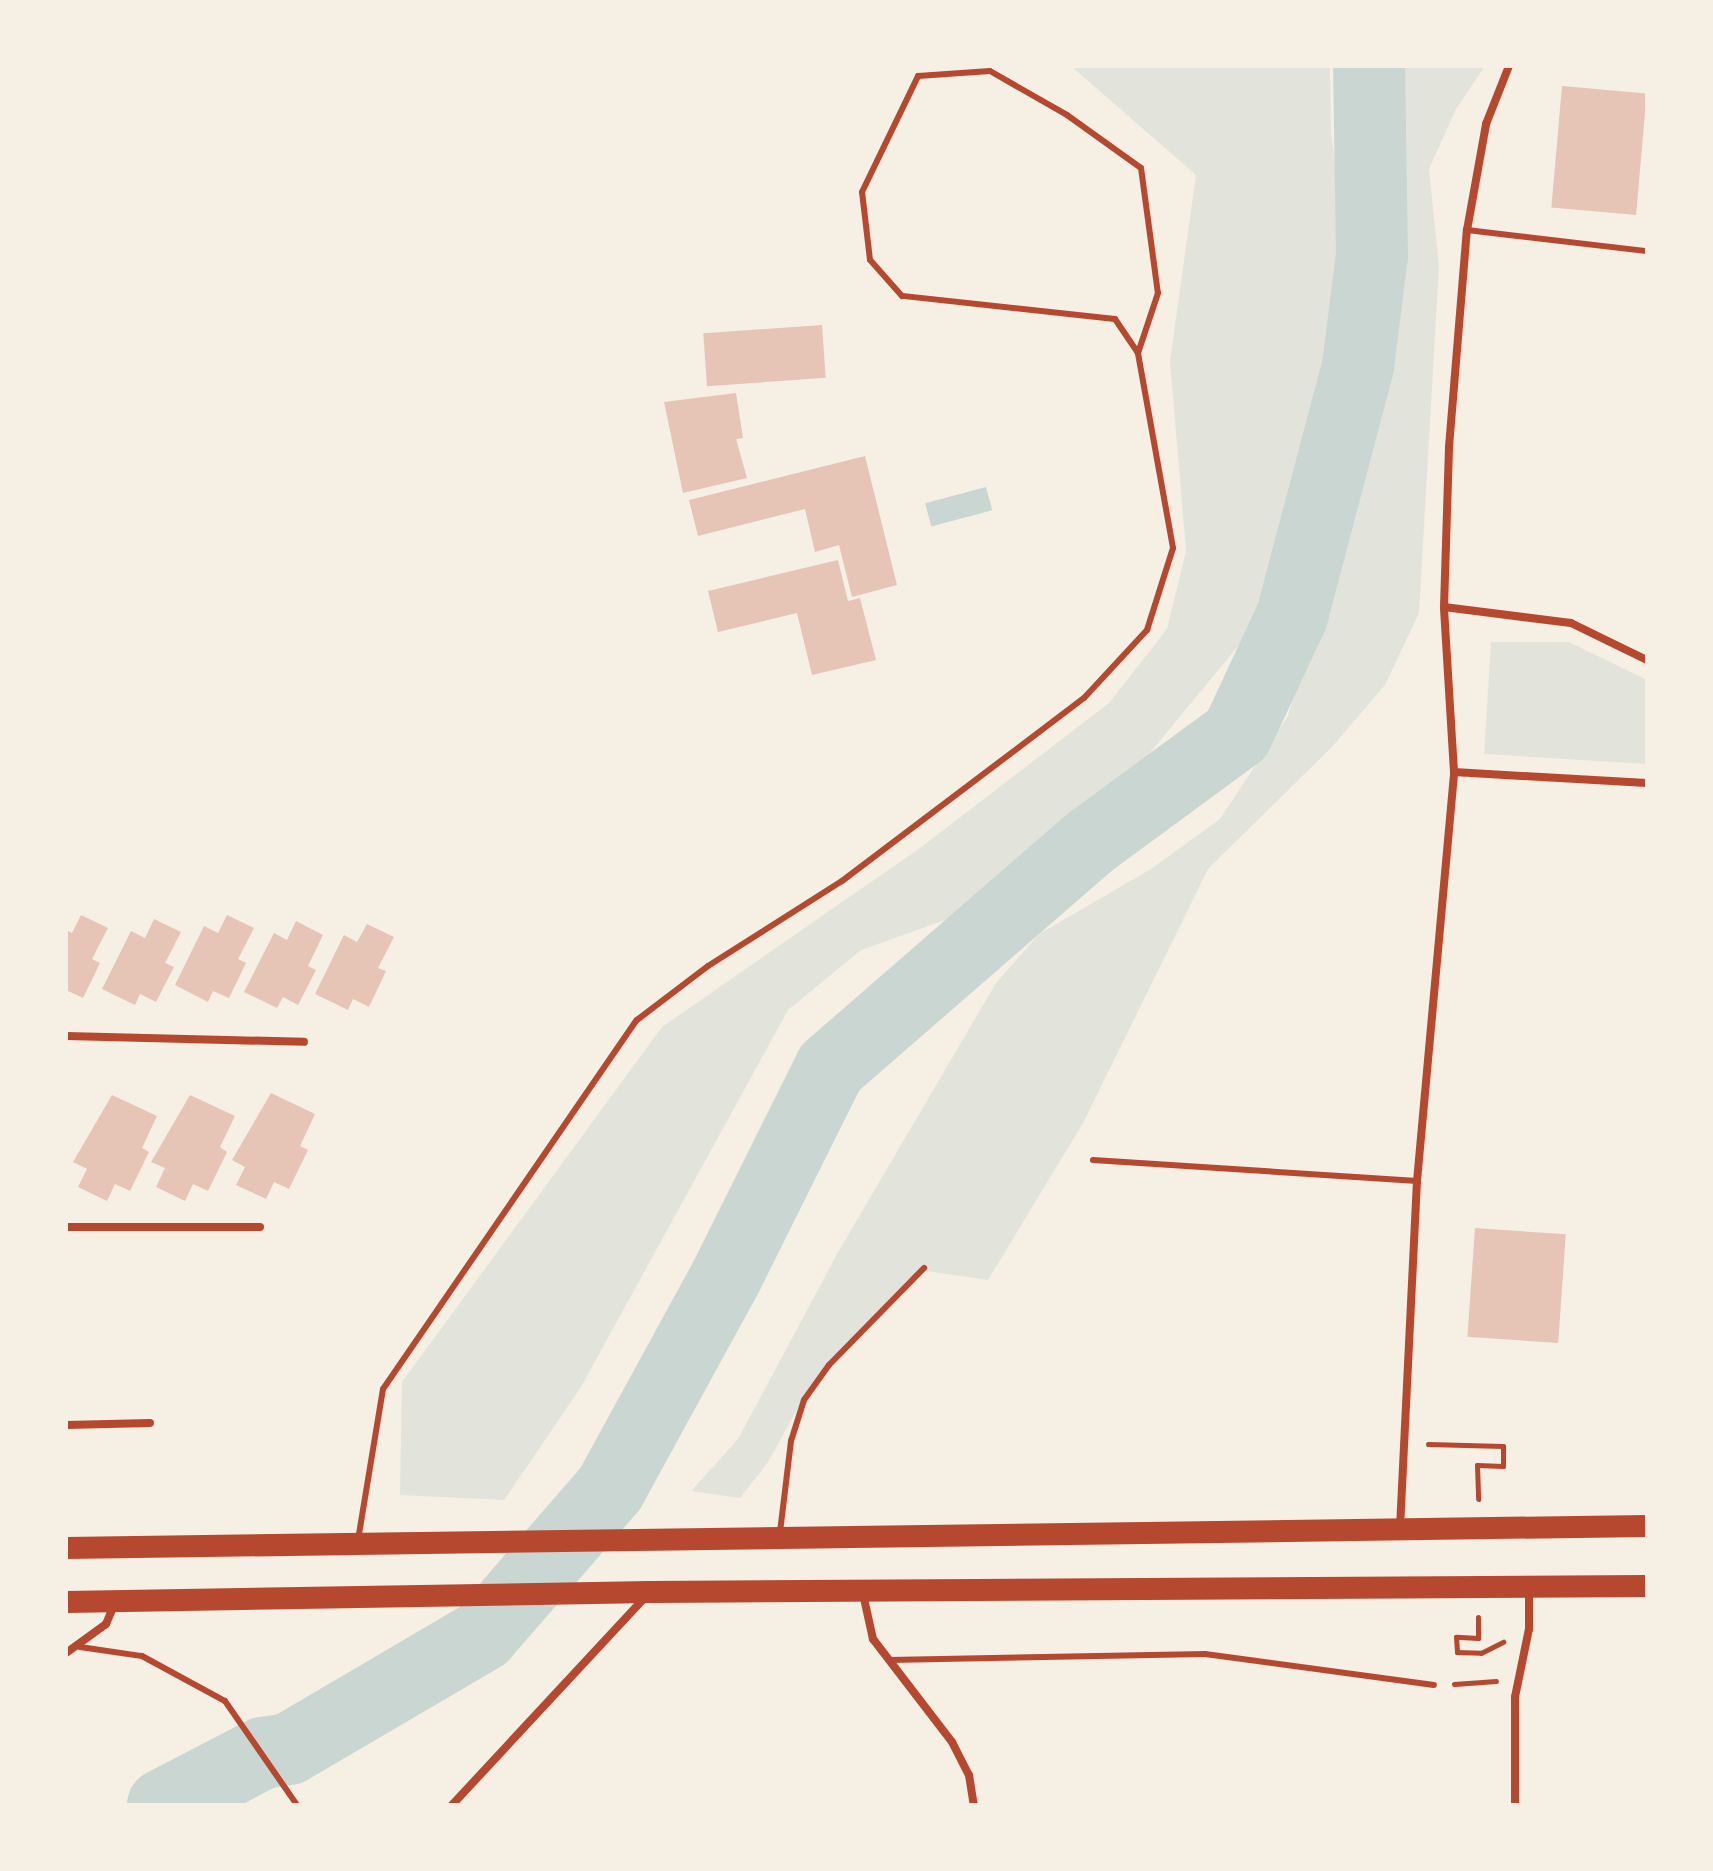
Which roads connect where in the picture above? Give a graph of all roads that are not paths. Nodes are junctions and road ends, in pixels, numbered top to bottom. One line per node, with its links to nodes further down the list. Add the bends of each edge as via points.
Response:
1 (1509, 66): 2 (street, via 1486,124)
2 (1467, 230): 3 (lane); 5 (street, via 1449,447)
3 (1647, 251)
4 (1138, 353): 4 (lane, via 1115,319 902,296 870,260 862,192 918,76 990,71 1067,115 1141,168 1158,293); 21 (lane, via 1173,548 1147,630 1084,698 842,881 708,966 637,1020 383,1389)
5 (1444, 607): 6 (street, via 1571,623); 7 (street)
6 (1647, 660)
7 (1454, 772): 8 (street); 12 (street)
8 (1647, 783)
9 (66, 1036): 10 (street)
10 (304, 1042)
11 (1093, 1160): 12 (lane)
12 (1417, 1181): 19 (street)
13 (66, 1227): 14 (street)
14 (260, 1227)
15 (924, 1268): 20 (lane, via 829,1365 804,1400 791,1441)
16 (150, 1423): 17 (street)
17 (66, 1425)
18 (1647, 1526): 19 (highway)
19 (1400, 1529): 20 (highway)
20 (779, 1540): 21 (highway)
21 (358, 1544): 22 (highway)
22 (66, 1548)
23 (1647, 1586): 24 (highway)
24 (1529, 1588): 26 (highway); 36 (street, via 1529,1629 1519,1680)
25 (650, 1592): 26 (highway); 27 (highway); 34 (street)
26 (862, 1593): 31 (street, via 873,1639)
27 (116, 1601): 28 (highway); 29 (street, via 106,1624)
28 (66, 1602)
29 (80, 1647): 30 (street); 33 (lane, via 142,1656 225,1701)
30 (66, 1653)
31 (889, 1660): 32 (lane, via 1205,1654); 35 (street, via 952,1742 969,1775)
32 (1434, 1685)
33 (297, 1805)
34 (452, 1805)
35 (974, 1805)
36 (1515, 1805)

